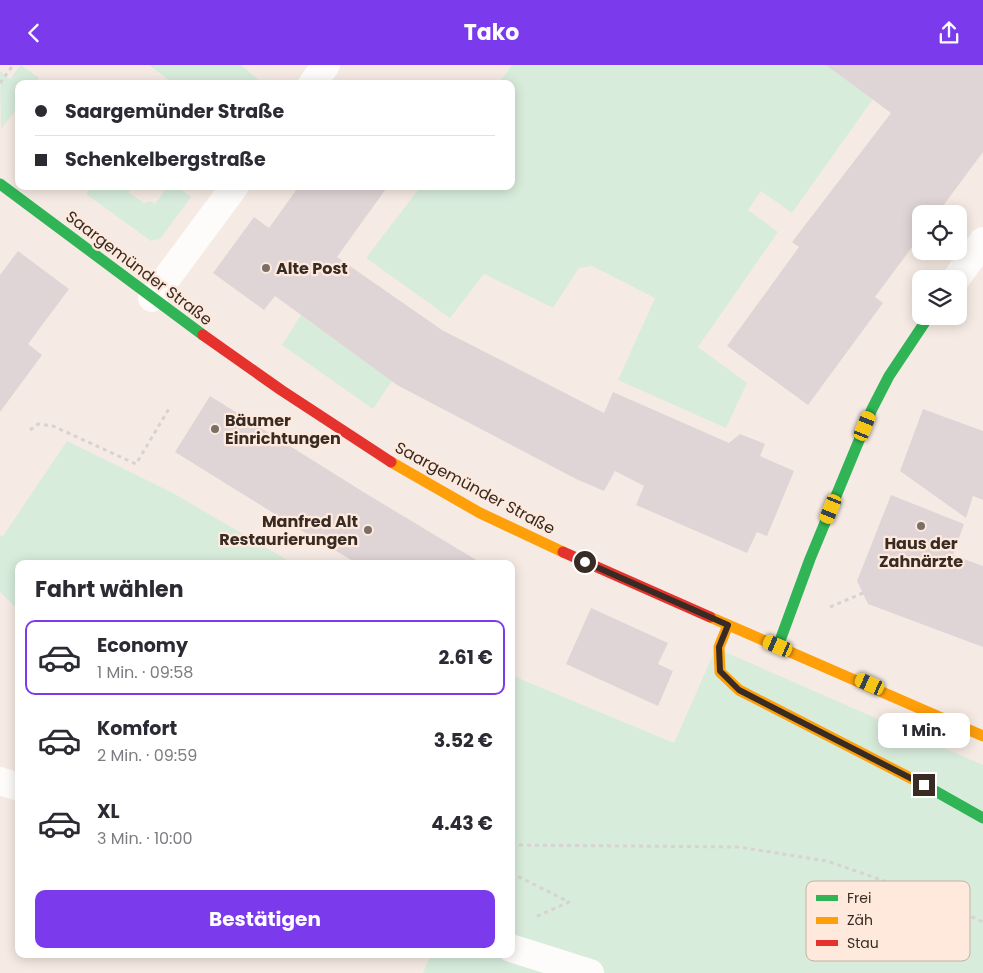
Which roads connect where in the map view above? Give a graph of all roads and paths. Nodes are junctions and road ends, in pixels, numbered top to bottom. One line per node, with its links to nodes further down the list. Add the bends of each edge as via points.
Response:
1 (13, 65): 4 (path)
2 (326, 65): 3 (street)
3 (315, 80)
4 (0, 83)
5 (0, 184): 9 (street, Saargemünder Straße)
6 (232, 190): 9 (street)
7 (983, 241): 8 (street)
8 (962, 270)
9 (152, 297): 15 (street, Saargemünder Straße, via 323,421 411,475 519,533)
10 (923, 325): 16 (street, via 889,376 872,409)
11 (170, 407): 12 (path, via 136,464 53,426 38,424)
12 (30, 430)
13 (863, 593): 14 (path)
14 (822, 610)
15 (728, 625): 16 (street, Saargemünder Straße); 20 (street, via 719,647 720,671 739,690)
16 (778, 646): 17 (street, Saargemünder Straße)
17 (983, 736)
18 (0, 781): 19 (street)
19 (15, 786)
20 (983, 818)
21 (515, 845): 23 (path, via 739,847 827,861)
22 (515, 875): 25 (path, via 569,902)
23 (884, 881)
24 (970, 916): 26 (path)
25 (528, 920)
26 (983, 922)
27 (515, 949): 28 (street)
28 (590, 973)

